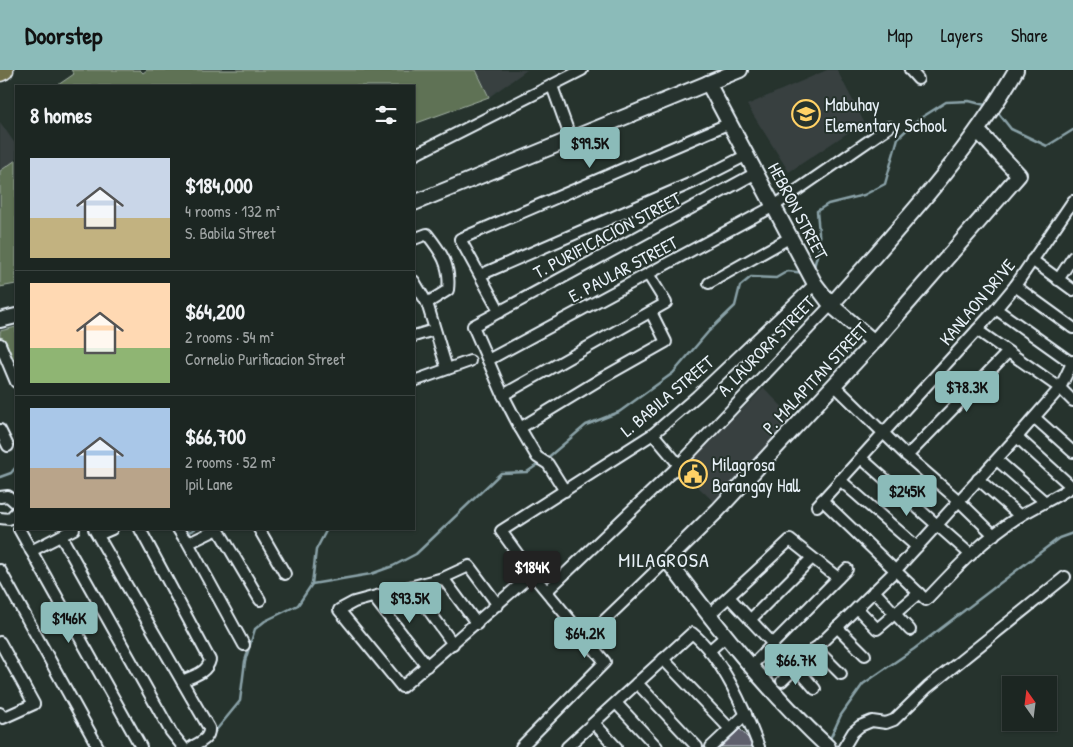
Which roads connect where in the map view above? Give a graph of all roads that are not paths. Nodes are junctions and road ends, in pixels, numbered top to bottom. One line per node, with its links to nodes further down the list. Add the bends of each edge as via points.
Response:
1 (4, 70): 6 (highway)
2 (582, 70): 9 (street)
3 (740, 70): 8 (street)
4 (910, 70): 7 (street)
5 (1016, 70): 12 (street, A. LAURORA STREET)
6 (0, 72)
7 (918, 79)
8 (708, 83): 10 (street, HEBRON STREET); 13 (street)
9 (552, 86): 13 (street); 14 (street)
10 (730, 123): 15 (street, HEBRON STREET); 26 (street, via 460,239)
11 (889, 127): 19 (street, E. PAULAR STREET)
12 (978, 131): 34 (street, A. LAURORA STREET, via 912,213); 44 (street, P. MALAPITAN STREET, via 1018,174)
13 (571, 138): 18 (street)
14 (415, 154)
15 (746, 155): 16 (street, HEBRON STREET); 26 (street, via 694,182)
16 (756, 173): 19 (street, HEBRON STREET); 36 (street, T. PURIFICACION STREET)
17 (1073, 201): 20 (street, KANLAON DRIVE)
18 (415, 204)
19 (774, 206): 21 (street, HEBRON STREET); 25 (street, E. PAULAR STREET)
20 (1069, 214): 24 (street, KANLAON DRIVE)
21 (791, 237): 27 (street, HEBRON STREET); 29 (street)
22 (415, 239): 33 (street, via 426,234 442,253 449,276 448,290)
23 (1073, 257): 28 (street)
24 (1032, 260): 28 (street); 30 (street, KANLAON DRIVE)
25 (648, 274): 37 (street, via 666,303); 47 (street, E. PAULAR STREET)
26 (480, 275): 36 (street)
27 (811, 276): 34 (street, HEBRON STREET); 61 (street, L. BABILA STREET, via 697,396)
28 (1058, 280): 32 (street)
29 (709, 283)
30 (1014, 286): 35 (street, KANLAON DRIVE); 40 (street)
31 (415, 287): 33 (street)
32 (1073, 290)
33 (426, 303): 41 (street)
34 (831, 305): 44 (street, HEBRON STREET); 68 (street, A. LAURORA STREET)
35 (996, 309): 42 (street, KANLAON DRIVE); 49 (street)
36 (500, 312): 47 (street, T. PURIFICACION STREET, via 473,326)
37 (651, 312): 55 (street); 58 (street, via 666,342)
38 (15, 316): 39 (street)
39 (0, 320)
40 (1073, 328)
41 (434, 330): 43 (street); 50 (street)
42 (977, 330): 46 (street); 60 (street, KANLAON DRIVE)
43 (415, 336)
44 (874, 342): 53 (street, P. MALAPITAN STREET)
45 (0, 344): 51 (street)
46 (1008, 352): 54 (street); 65 (street)
47 (488, 360): 55 (street)
48 (470, 361): 50 (street)
49 (1073, 362): 54 (street)
50 (447, 369): 52 (street)
51 (15, 380)
52 (415, 381)
53 (834, 385): 60 (street); 96 (street, P. MALAPITAN STREET)
54 (1060, 388): 56 (street); 57 (street)
55 (503, 395): 58 (street)
56 (1073, 401)
57 (1035, 418): 62 (street); 64 (street)
58 (520, 428): 72 (street, via 538,458 548,464)
59 (0, 430): 63 (street)
60 (882, 432): 65 (street); 66 (street, KANLAON DRIVE)
61 (653, 434): 68 (street); 72 (street, L. BABILA STREET)
62 (1017, 438): 67 (street); 71 (street)
63 (8, 446)
64 (1073, 452)
65 (907, 456): 74 (street)
66 (861, 458): 69 (street, KANLAON DRIVE); 80 (street)
67 (996, 460): 70 (street); 75 (street)
68 (679, 465): 106 (street, A. LAURORA STREET)
69 (840, 480): 92 (street); 99 (street, KANLAON DRIVE, via 820,503)
70 (978, 480): 74 (street); 77 (street)
71 (1073, 486): 75 (street)
72 (565, 491): 101 (street, L. BABILA STREET, via 501,531)
73 (0, 497): 76 (street, via 8,496)
74 (959, 501): 80 (street); 89 (street)
75 (1044, 501): 77 (street)
76 (15, 502)
77 (1020, 516): 89 (street)
78 (0, 518): 79 (street)
79 (15, 518)
80 (937, 526): 92 (street); 94 (street)
81 (20, 530): 93 (street)
82 (72, 530): 90 (street)
83 (141, 530): 134 (street, via 210,660 204,671)
84 (179, 530): 91 (street)
85 (216, 530): 91 (street)
86 (219, 530): 111 (street)
87 (260, 530): 100 (street)
88 (96, 532): 134 (street)
89 (994, 535): 94 (street)
90 (60, 536): 93 (street); 146 (street, via 171,732)
91 (187, 541): 125 (street)
92 (916, 547): 99 (street)
93 (31, 551): 145 (street)
94 (971, 555): 109 (street)
95 (812, 558): 104 (street); 108 (street, via 790,540); 116 (street)
96 (667, 560): 115 (street); 121 (street, P. MALAPITAN STREET)
97 (846, 569): 104 (street)
98 (0, 570): 144 (street)
99 (896, 570): 107 (street); 109 (street)
100 (285, 574)
101 (532, 574): 106 (street); 112 (street)
102 (1065, 577): 155 (street, via 928,687 894,720 886,723 872,721 860,726)
103 (443, 578): 105 (street); 112 (street, via 469,566); 117 (street)
104 (838, 578): 124 (street)
105 (412, 587): 110 (street); 123 (street)
106 (547, 591): 121 (street)
107 (874, 591): 113 (street); 114 (street)
108 (729, 597): 115 (street); 116 (street)
109 (922, 597): 114 (street)
110 (374, 598): 130 (street); 130 (street, via 354,602 339,610 402,687)
111 (260, 600)
112 (498, 605): 117 (street)
113 (857, 608): 114 (street, via 877,629); 118 (street)
114 (895, 614): 119 (street)
115 (709, 616): 120 (street)
116 (750, 620): 124 (street)
117 (477, 624): 123 (street)
118 (837, 627): 126 (street); 128 (street)
119 (910, 630)
120 (726, 636): 127 (street); 131 (street)
121 (585, 639): 148 (street, via 605,662)
122 (0, 642): 140 (street, via 34,704)
123 (453, 644): 130 (street)
124 (773, 644): 131 (street)
125 (244, 646)
126 (815, 648): 132 (street); 133 (street)
127 (709, 651): 129 (street, via 692,633); 139 (street)
128 (865, 654)
129 (663, 659): 136 (street); 142 (street)
130 (427, 666)
131 (751, 666): 154 (street)
132 (796, 667): 135 (street); 137 (street)
133 (841, 674)
134 (182, 681): 147 (street, via 209,728 207,737)
135 (782, 681)
136 (637, 683): 138 (street); 151 (street)
137 (815, 689)
138 (616, 703): 141 (street); 150 (street)
139 (746, 714): 142 (street); 153 (street)
140 (2, 716)
141 (594, 723): 143 (street); 149 (street)
142 (730, 729): 152 (street)
143 (571, 746)
144 (98, 747)
145 (141, 747)
146 (183, 747)
147 (192, 747)
148 (520, 747)
149 (616, 747)
150 (657, 747)
151 (697, 747)
152 (712, 747)
153 (759, 747)
154 (828, 747)
155 (844, 747)

